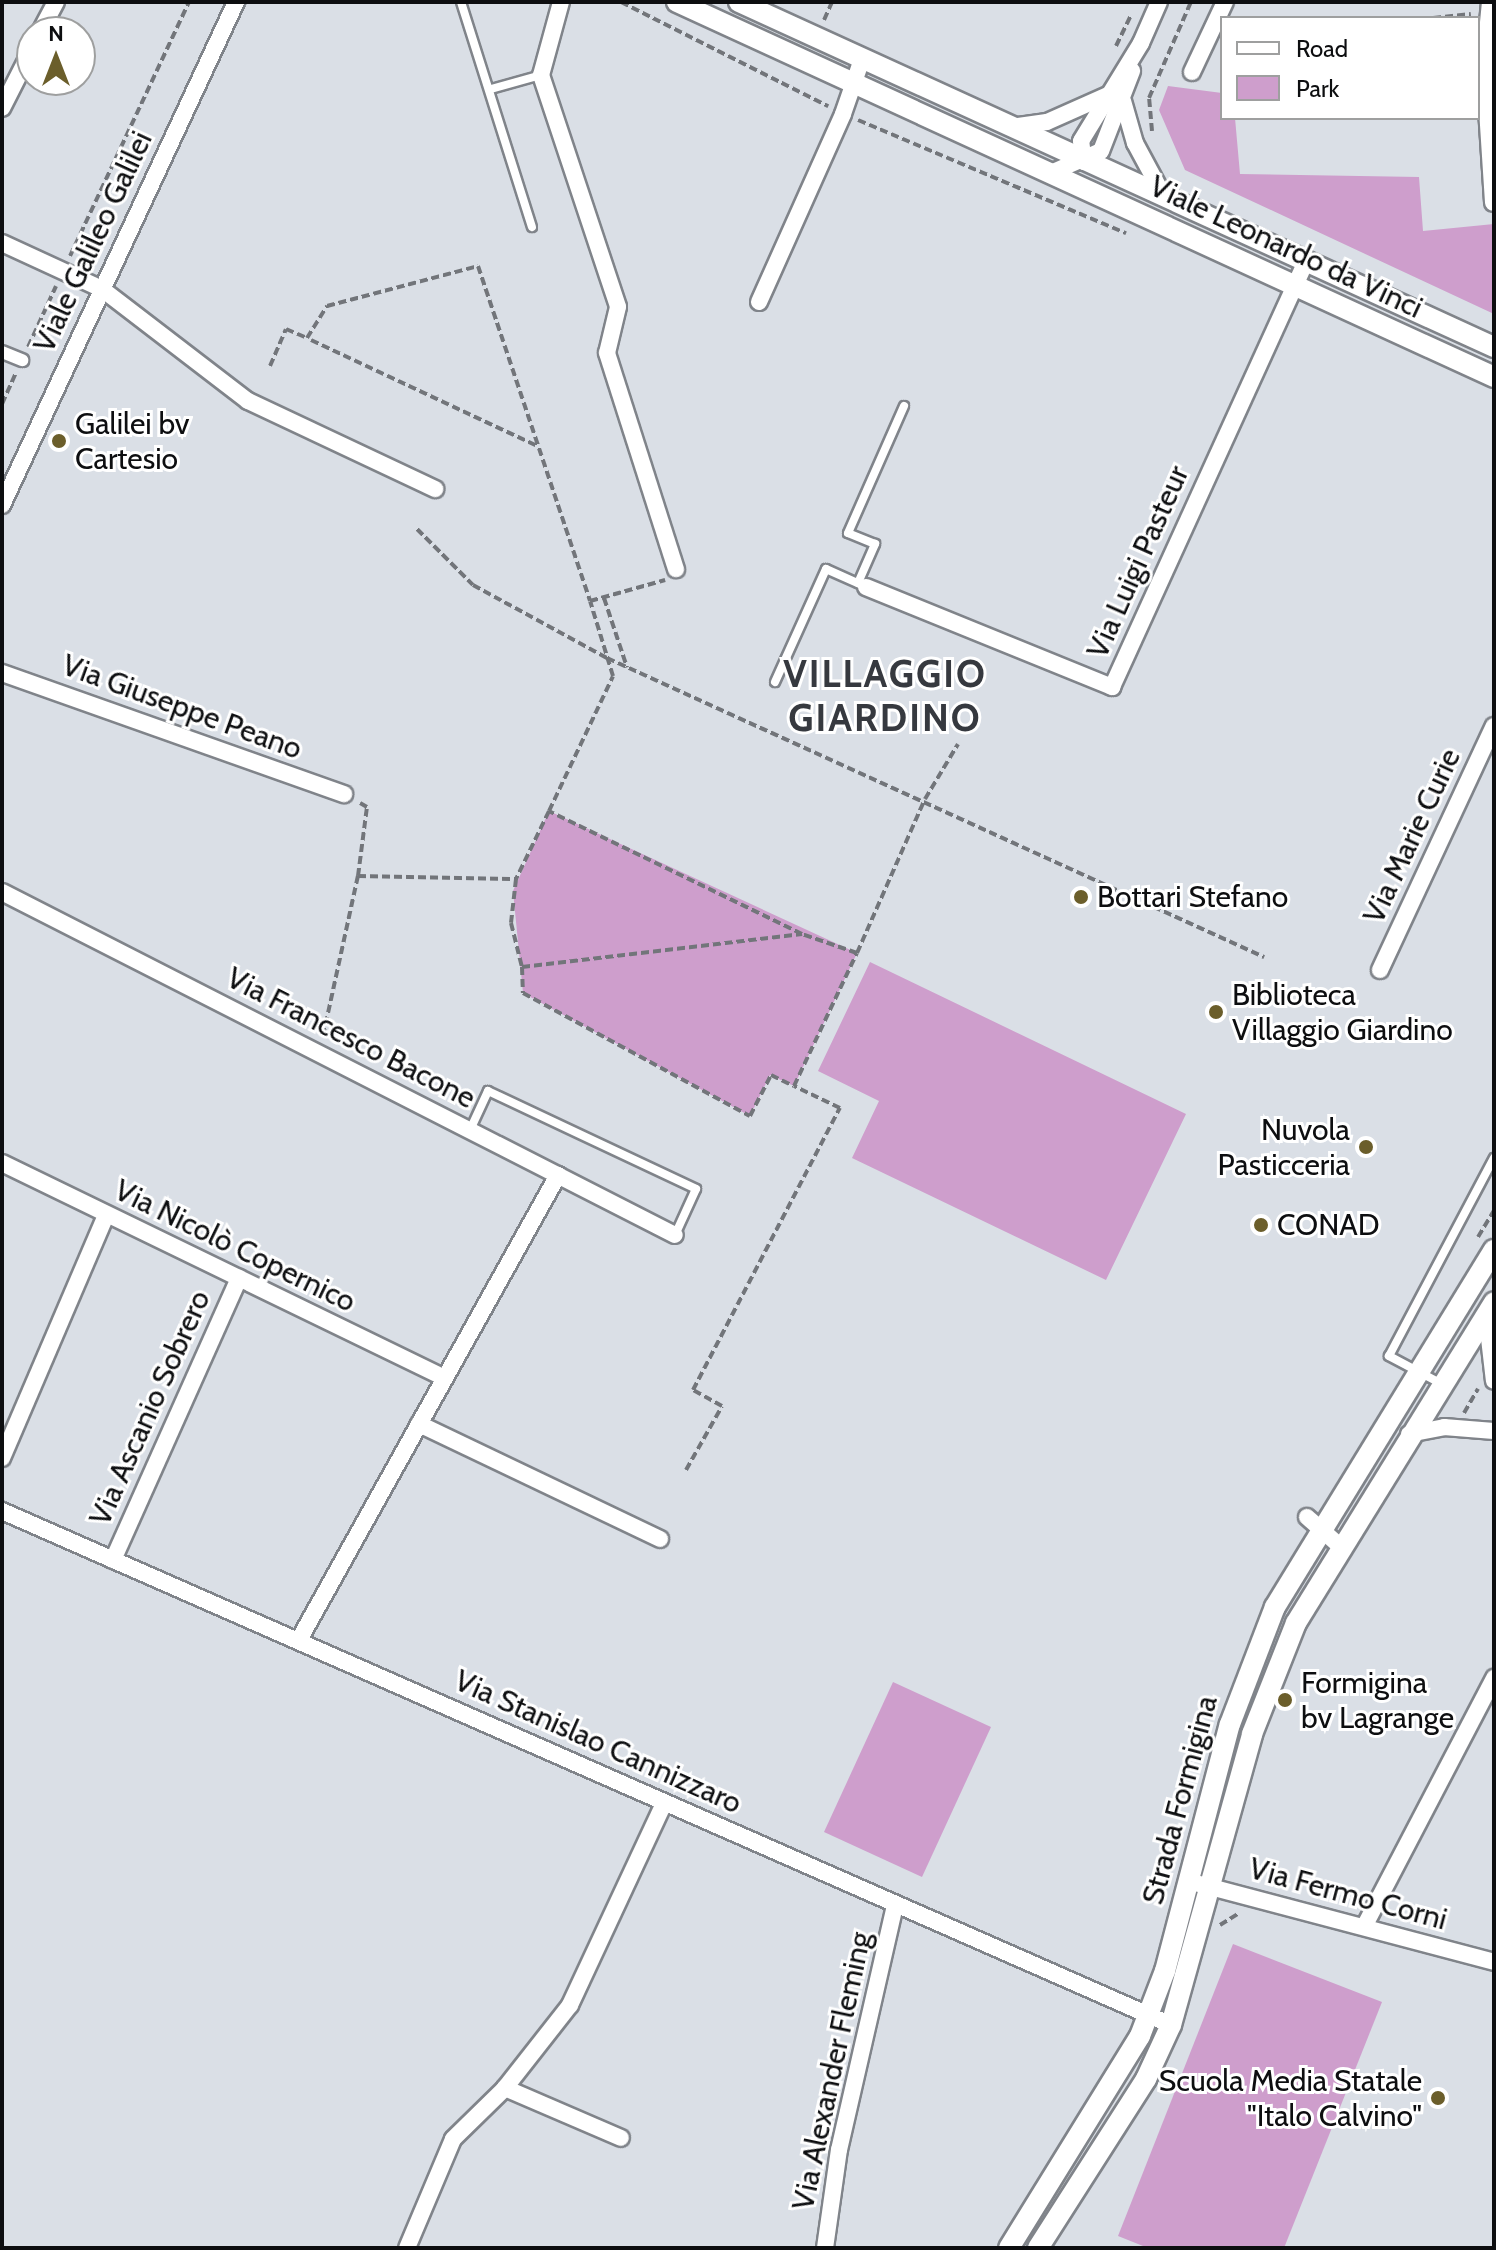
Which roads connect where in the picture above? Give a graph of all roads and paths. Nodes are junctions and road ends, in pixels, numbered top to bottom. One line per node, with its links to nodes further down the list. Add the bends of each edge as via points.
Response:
1 (189, 2): 34 (path)
2 (236, 2): 36 (street, Viale Galileo Galilei)
3 (461, 2): 20 (lane)
4 (561, 2): 17 (street)
5 (621, 2): 23 (path)
6 (677, 2): 19 (street, Viale Leonardo da Vinci)
7 (739, 2): 15 (street, Viale Leonardo da Vinci)
8 (1138, 2): 14 (path)
9 (1159, 2): 21 (street)
10 (1191, 2): 25 (path, via 1149,98)
11 (1225, 2): 16 (street)
12 (1491, 7): 13 (path); 29 (street, via 1484,63)
13 (1444, 16)
14 (1111, 57)
15 (862, 59): 19 (street); 24 (street, Viale Leonardo da Vinci)
16 (1192, 72)
17 (541, 75): 20 (lane); 50 (street, via 618,307 607,353)
18 (16, 80): 22 (street)
19 (852, 83): 23 (street); 27 (street, Viale Leonardo da Vinci)
20 (491, 89): 30 (lane)
21 (1117, 97): 24 (street, via 1047,122); 26 (street, via 1081,141); 28 (street)
22 (2, 108)
23 (843, 114): 31 (path); 37 (street)
24 (1009, 128): 26 (street, Viale Leonardo da Vinci)
25 (1157, 144)
26 (1084, 162): 27 (street); 28 (street, Viale Leonardo da Vinci)
27 (1053, 172): 35 (street, Viale Leonardo da Vinci)
28 (1163, 195): 33 (street, Viale Leonardo da Vinci)
29 (1493, 203)
30 (532, 227)
31 (1130, 234)
32 (2, 243): 34 (street)
33 (1306, 261): 35 (street, Via Luigi Pasteur); 39 (street, Viale Leonardo da Vinci)
34 (63, 271): 36 (street); 41 (path)
35 (1295, 285): 43 (street, Viale Leonardo da Vinci); 51 (street, Via Luigi Pasteur, via 1112,687)
36 (102, 289): 47 (street, via 248,401); 48 (street, Viale Galileo Galilei)
37 (759, 302)
38 (311, 340): 46 (path)
39 (1494, 347)
40 (2, 352): 41 (street)
41 (22, 360): 44 (path)
42 (270, 366): 46 (path, via 286,329 307,338 327,306 478,266)
43 (1494, 377)
44 (2, 404)
45 (904, 406): 51 (lane, via 848,533 875,544)
46 (538, 446): 53 (path)
47 (435, 489)
48 (2, 505)
49 (417, 529): 54 (path, via 473,585)
50 (676, 569): 52 (path, via 677,577)
51 (862, 585): 57 (lane, via 826,569)
52 (604, 598): 53 (path); 55 (path)
53 (590, 601): 54 (path)
54 (607, 658): 55 (path); 62 (path, via 613,676)
55 (627, 667): 61 (path)
56 (2, 673): 60 (street, Via Giuseppe Peano)
57 (775, 682)
58 (1494, 726): 70 (street, Via Marie Curie)
59 (958, 744): 61 (path)
60 (344, 794): 63 (path, via 367,807)
61 (925, 799): 67 (path); 68 (path)
62 (549, 811): 64 (path); 66 (path)
63 (358, 876): 64 (path); 71 (path)
64 (516, 879): 69 (path, via 511,923)
65 (2, 892): 71 (street, Via Francesco Bacone)
66 (802, 934): 67 (path); 69 (path)
67 (857, 953): 72 (path)
68 (1264, 957)
69 (522, 967): 72 (path, via 523,993 750,1116 771,1075)
70 (1380, 970)
71 (319, 1053): 73 (street, Via Francesco Bacone)
72 (794, 1086): 92 (path, via 840,1108 693,1390 722,1406)
73 (470, 1131): 76 (street, Via Francesco Bacone); 78 (lane, via 488,1091 696,1189)
74 (1494, 1158): 83 (lane, via 1389,1356)
75 (2, 1163): 77 (street, Via Nicolò Copernico)
76 (558, 1175): 78 (street, Via Francesco Bacone); 85 (street)
77 (106, 1215): 80 (street, Via Nicolò Copernico); 91 (street)
78 (675, 1235)
79 (1494, 1250): 83 (street, Strada Formigina)
80 (239, 1278): 85 (street, Via Nicolò Copernico); 98 (street, Via Ascanio Sobrero)
81 (1494, 1302): 86 (street, Strada Formigina)
82 (1494, 1328): 84 (street)
83 (1420, 1373): 86 (lane); 95 (street, Strada Formigina)
84 (1492, 1374): 88 (path)
85 (445, 1378): 87 (street)
86 (1440, 1383): 90 (street, Strada Formigina)
87 (419, 1424): 96 (street); 99 (street)
88 (1455, 1427): 89 (street); 90 (street)
89 (1494, 1431)
90 (1409, 1434): 97 (street, Strada Formigina)
91 (2, 1458)
92 (686, 1470)
93 (2, 1511): 98 (street, Via Stanislao Cannizzaro)
94 (1307, 1517): 95 (street)
95 (1323, 1532): 97 (street); 102 (street, Strada Formigina, via 1275,1607 1250,1662)
96 (660, 1539)
97 (1341, 1547): 103 (street, Strada Formigina, via 1296,1623 1264,1695)
98 (113, 1560): 99 (street, Via Stanislao Cannizzaro)
99 (300, 1638): 101 (street, Via Stanislao Cannizzaro)
100 (1494, 1678): 105 (street)
101 (664, 1803): 104 (street, Via Stanislao Cannizzaro); 109 (street, via 570,2005)
102 (1188, 1881): 103 (street, Via Fermo Corni); 107 (street, Strada Formigina)
103 (1210, 1887): 105 (street, Via Fermo Corni); 108 (street, Strada Formigina)
104 (895, 1906): 107 (street, Via Stanislao Cannizzaro); 112 (street, Via Alexander Fleming, via 839,2150)
105 (1365, 1925): 106 (street, Via Fermo Corni)
106 (1494, 1962)
107 (1148, 2015): 108 (street, Via Stanislao Cannizzaro); 113 (street, Strada Formigina, via 1126,2065)
108 (1171, 2025): 114 (street, Strada Formigina, via 1146,2079)
109 (505, 2088): 110 (street); 111 (street, via 453,2139)
110 (621, 2138)
111 (407, 2248)
112 (825, 2248)
113 (1009, 2248)
114 (1038, 2248)

